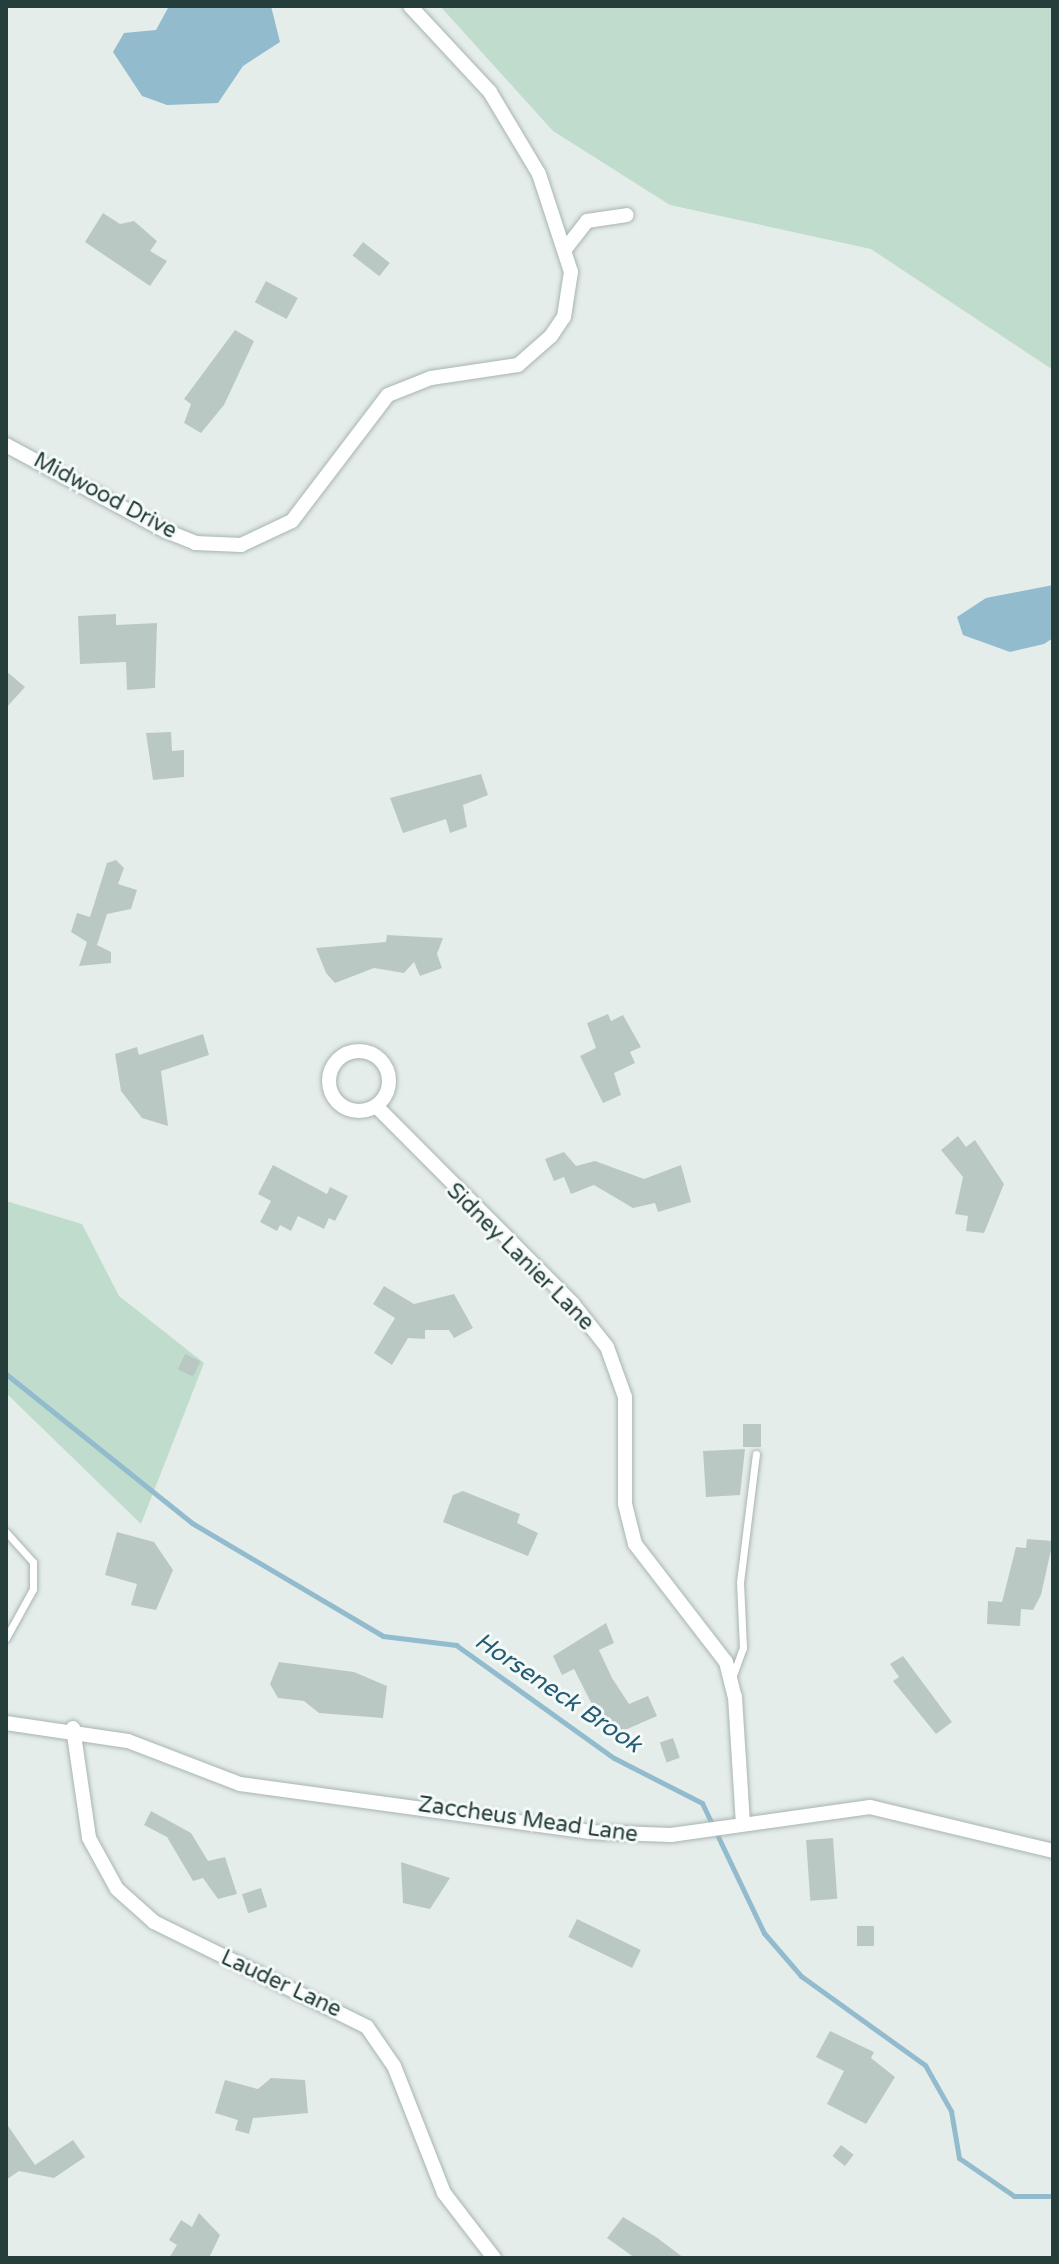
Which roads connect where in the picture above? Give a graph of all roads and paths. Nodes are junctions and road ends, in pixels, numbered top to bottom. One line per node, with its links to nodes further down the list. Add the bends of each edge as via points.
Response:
1 (410, 6): 3 (street, Midwood Drive, via 511,124)
2 (627, 215): 3 (street, via 587,221)
3 (566, 248): 4 (street, Midwood Drive, via 571,272 564,317 535,354 500,371 431,378 388,395 292,521 265,539 195,543)
4 (6, 445)
5 (376, 1106): 5 (street, via 390,1086 384,1063 361,1050 342,1056 329,1081 333,1096 355,1111); 9 (street, Sidney Lanier Lane, via 573,1304 607,1347 625,1397 625,1504 635,1544 712,1636)
6 (756, 1454): 9 (lane, via 740,1582 743,1648)
7 (6, 1532): 8 (lane, via 33,1562 33,1589)
8 (6, 1638)
9 (731, 1681): 12 (street, Sidney Lanier Lane)
10 (6, 1723): 11 (street, Zaccheus Mead Lane)
11 (73, 1728): 12 (street, Zaccheus Mead Lane, via 240,1784 589,1832); 14 (street, Lauder Lane, via 89,1838 117,1889 154,1922 367,2027 394,2066 444,2193)
12 (737, 1825): 13 (street, Zaccheus Mead Lane, via 870,1807)
13 (1053, 1851)
14 (494, 2258)

